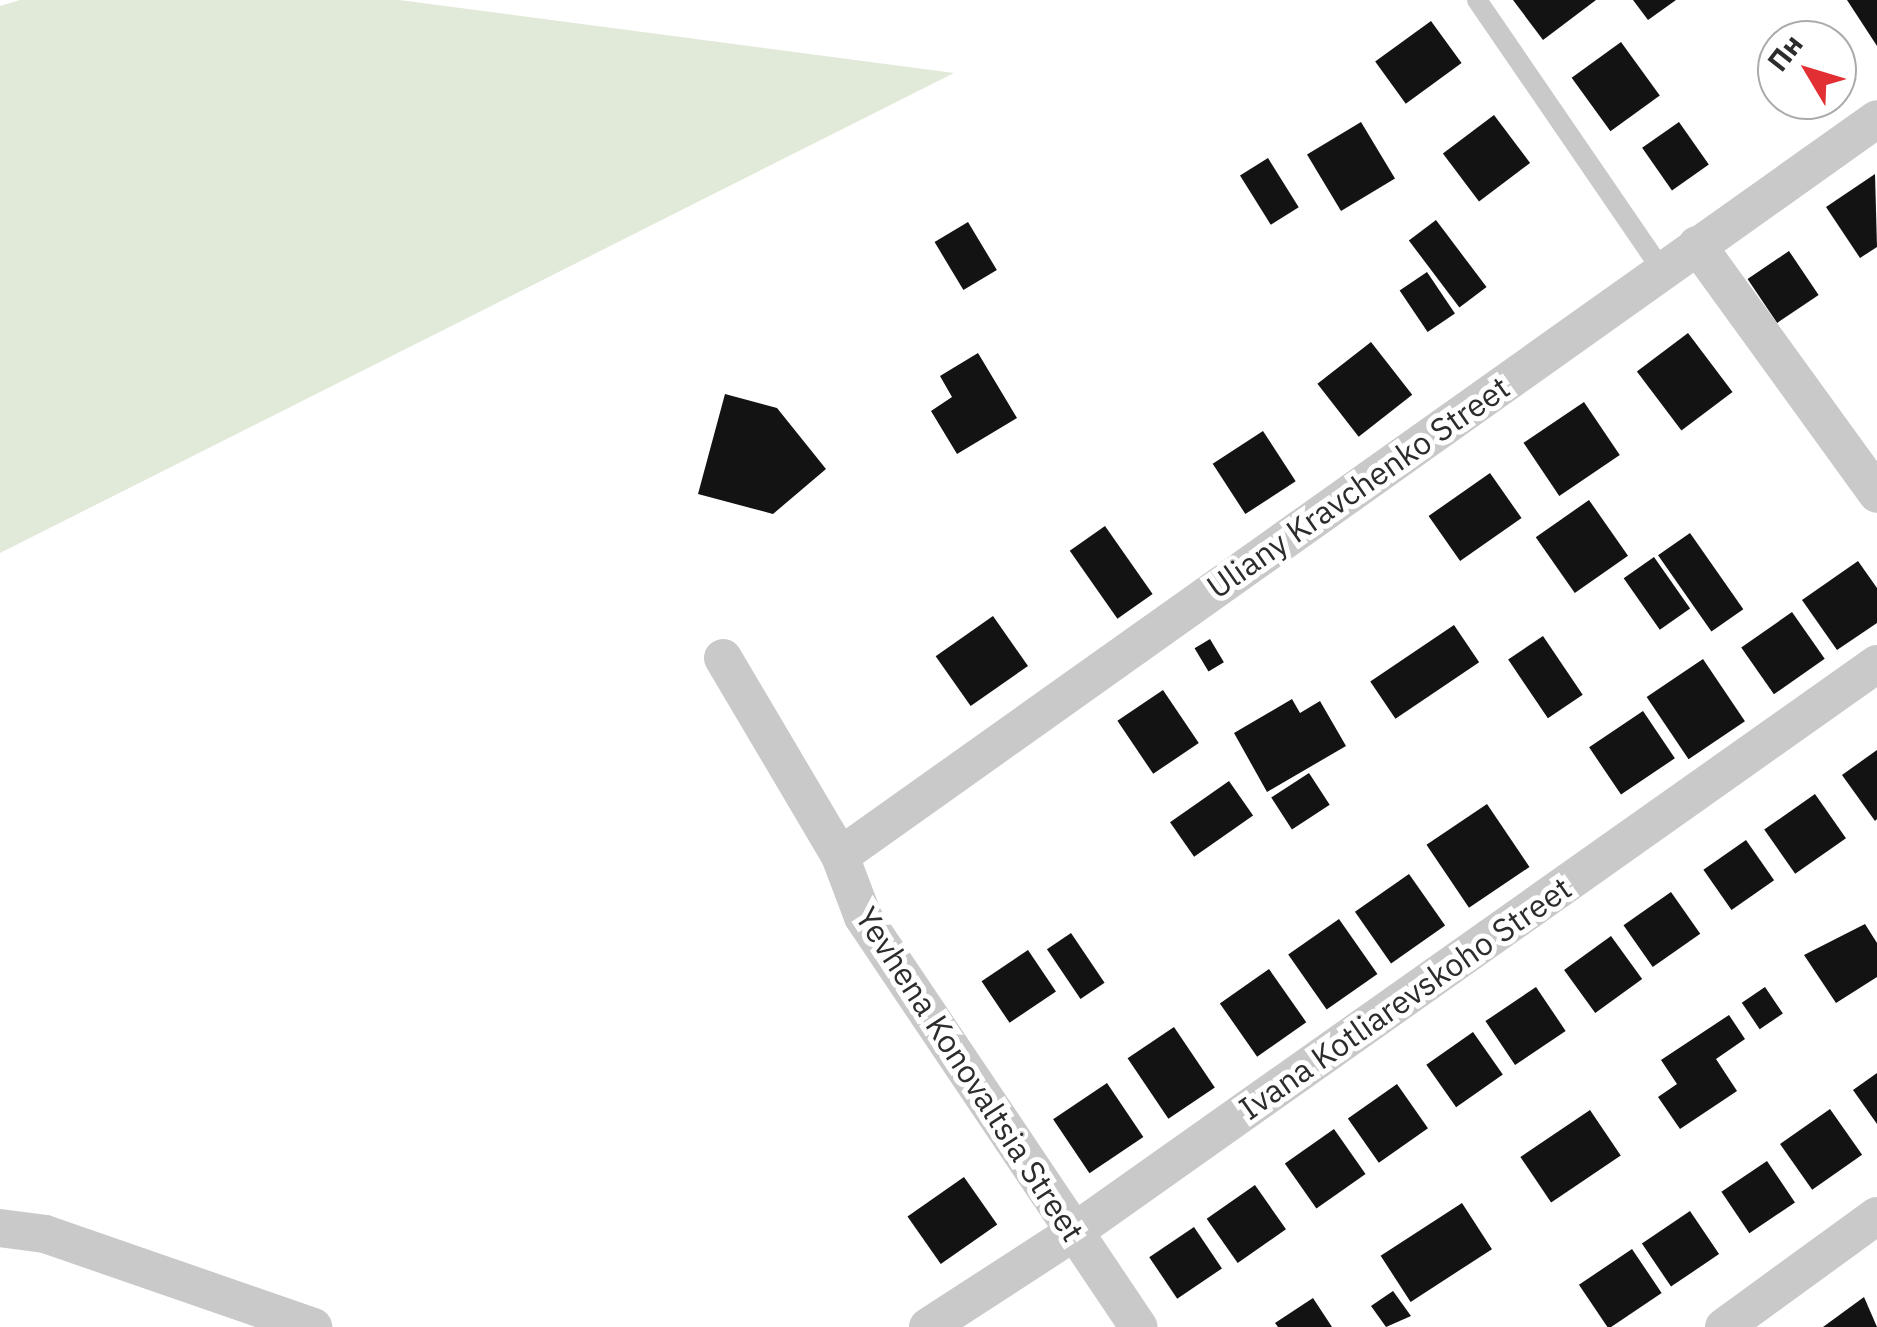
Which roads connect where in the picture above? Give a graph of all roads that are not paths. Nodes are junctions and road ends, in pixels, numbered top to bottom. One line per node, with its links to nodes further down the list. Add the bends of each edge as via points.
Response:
1 (1477, 0): 4 (lane)
2 (1877, 119): 3 (street, Uliany Kravchenko Street)
3 (1697, 245): 4 (street, Uliany Kravchenko Street); 5 (street)
4 (1662, 270): 8 (street, Uliany Kravchenko Street)
5 (1877, 494)
6 (723, 658): 8 (street, Yevhena Konovaltsia Street)
7 (1877, 664): 11 (street, Ivana Kotliarevskoho Street)
8 (840, 856): 11 (street, Yevhena Konovaltsia Street, via 863,917)
9 (1877, 1216): 15 (street)
10 (0, 1228): 12 (street, via 45,1234)
11 (1071, 1234): 13 (street, Ivana Kotliarevskoho Street); 14 (street, Yevhena Konovaltsia Street)
12 (314, 1327)
13 (928, 1327)
14 (1139, 1327)
15 (1724, 1327)

